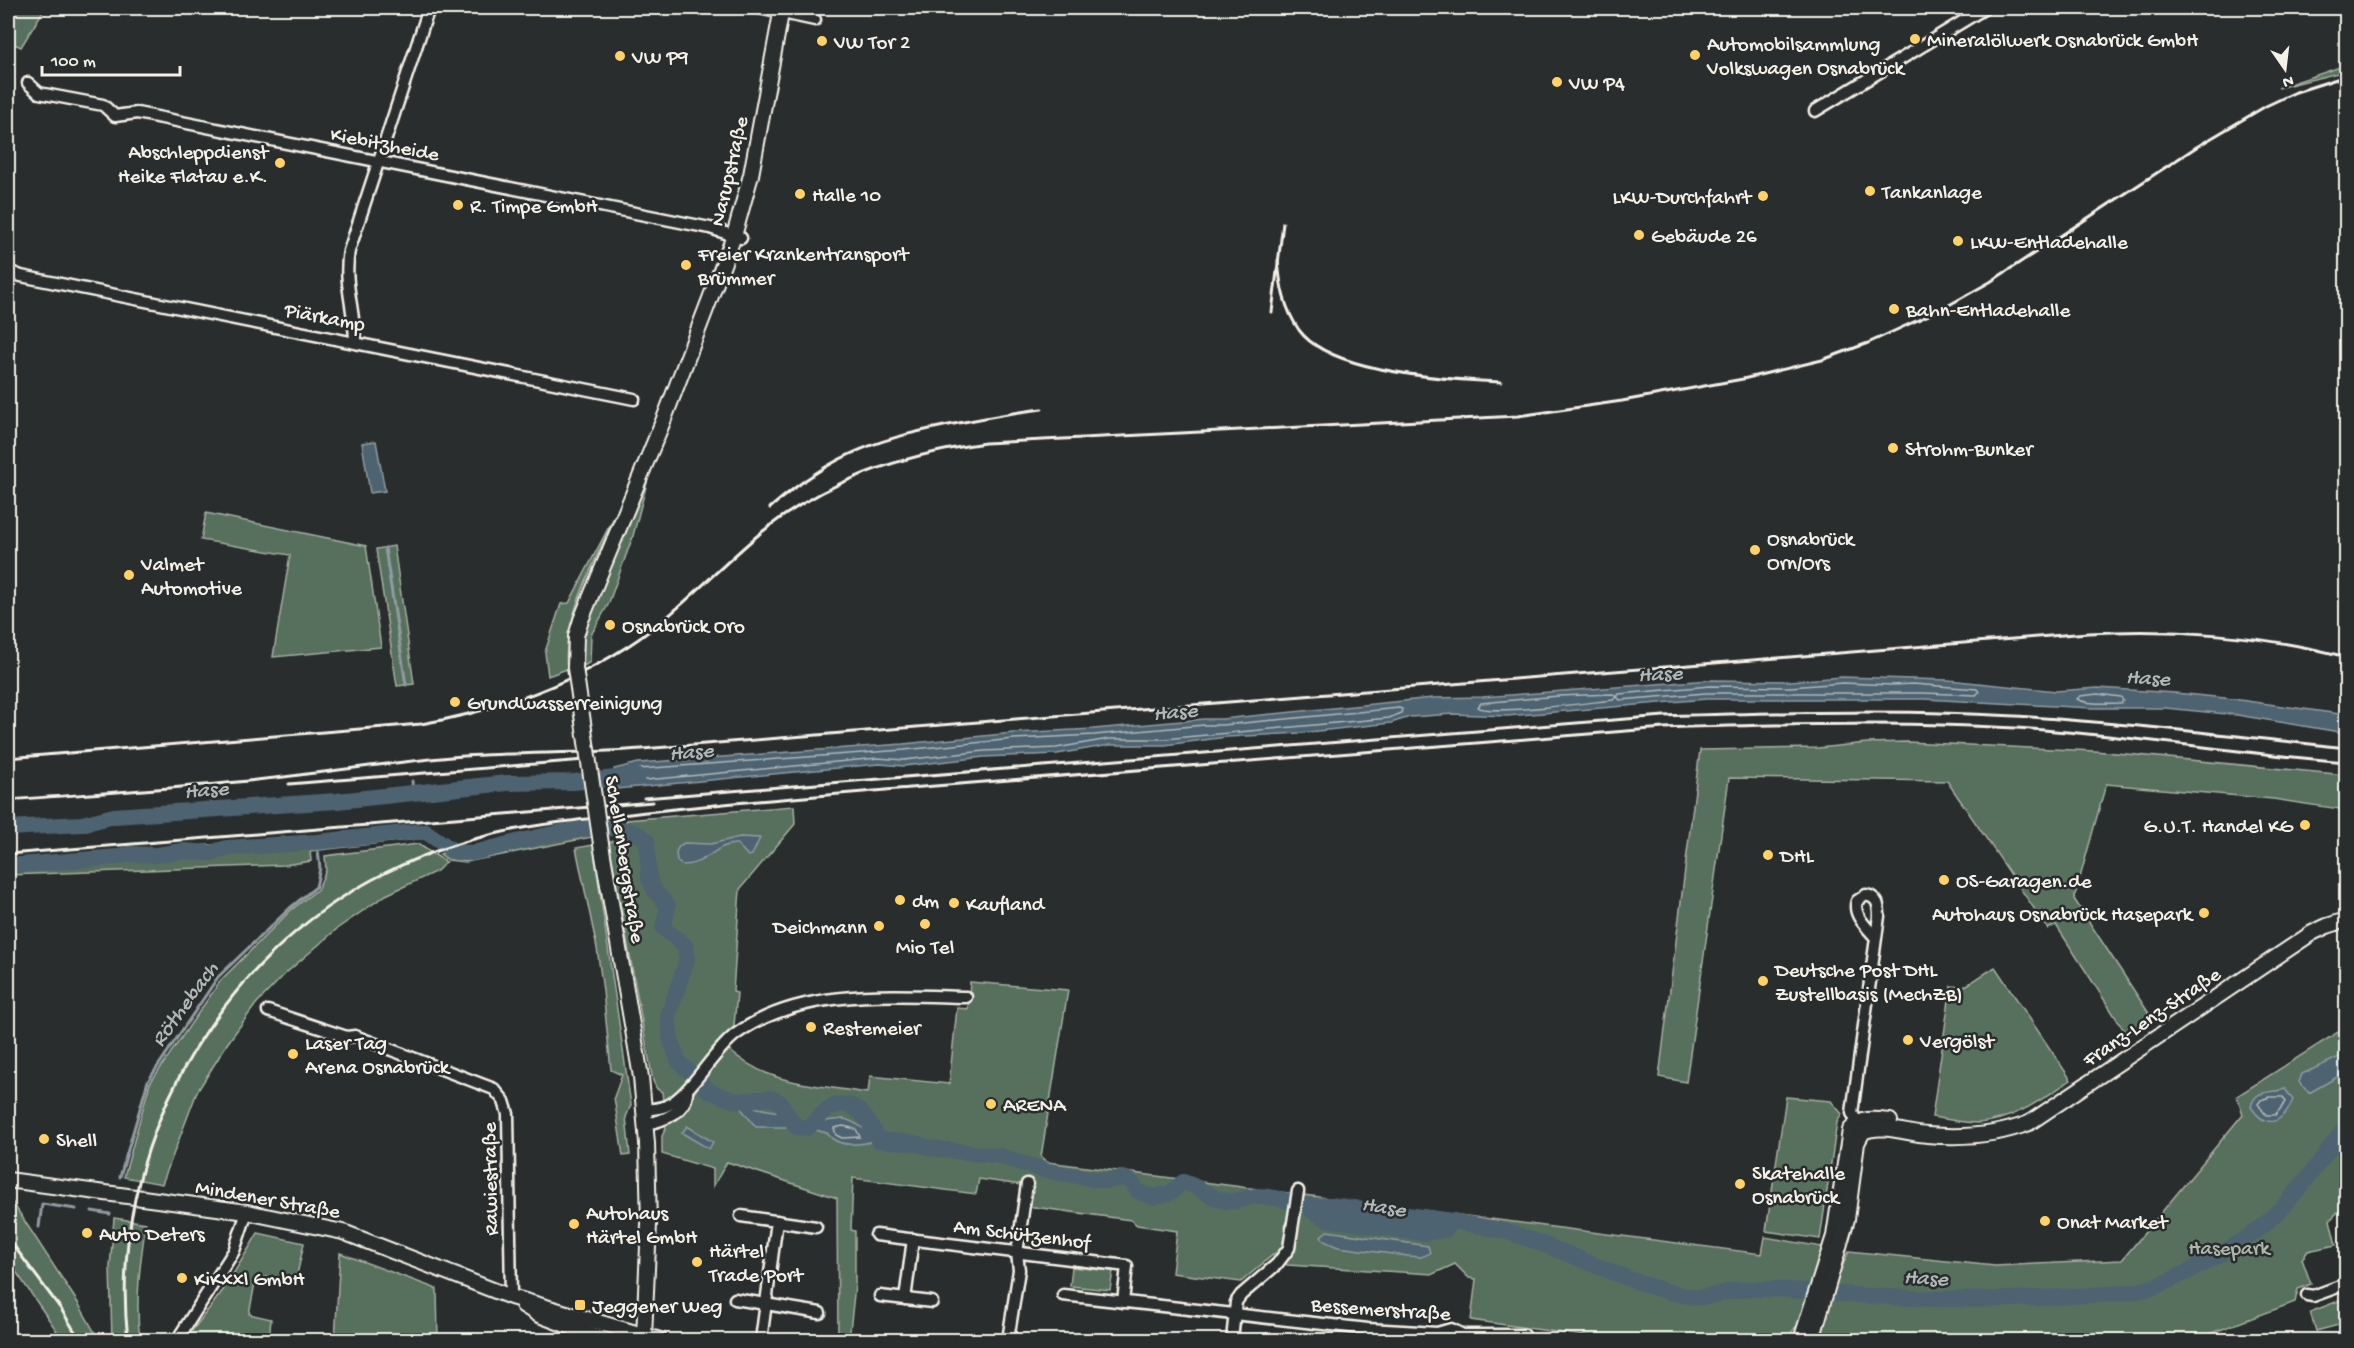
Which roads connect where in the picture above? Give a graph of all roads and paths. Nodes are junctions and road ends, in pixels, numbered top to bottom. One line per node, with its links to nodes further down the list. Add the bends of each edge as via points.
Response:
1 (429, 8): 8 (street)
2 (759, 8): 4 (street)
3 (1985, 8): 7 (street)
4 (781, 10): 5 (street); 9 (street, Narupstraße)
5 (815, 20)
6 (28, 83): 8 (street, Kiebitzheide, via 39,93 103,105 115,116 137,113)
7 (1815, 111)
8 (378, 161): 9 (street, Kiebitzheide, via 710,228); 11 (street, via 346,264)
9 (738, 237): 13 (street, Narupstraße)
10 (8, 272): 11 (street, Piärkamp)
11 (355, 342): 12 (street, Piärkamp)
12 (634, 399)
13 (669, 405): 18 (street, Schellenbergstraße, bridge, via 576,636 575,668)
14 (2346, 920): 20 (street, Franz-Lenz-Straße, via 2312,933 2045,1114 2014,1129)
15 (1875, 938): 19 (street, via 1852,1113)
16 (966, 997): 18 (street, via 848,998 808,1004 767,1017 727,1042 687,1090 688,1098 677,1111 660,1121)
17 (268, 1011): 35 (street, Rawiestraße, via 347,1037 355,1036 494,1089 508,1114)
18 (645, 1117): 45 (street, Schellenbergstraße, via 649,1224)
19 (1860, 1128): 20 (street, Franz-Lenz-Straße, via 1953,1137); 20 (street, Franz-Lenz-Straße, via 1870,1119 1963,1130); 41 (street, via 1848,1220)
20 (1975, 1135)
21 (8, 1180): 24 (street, Mindener Straße)
22 (1027, 1184): 30 (street)
23 (1298, 1191): 43 (street, via 1288,1248 1277,1263 1241,1294)
24 (247, 1212): 35 (street, Mindener Straße, via 343,1232); 46 (street, via 234,1251)
25 (741, 1216): 26 (street)
26 (777, 1221): 27 (street); 40 (street)
27 (816, 1227)
28 (876, 1235): 29 (street, Am Schützenhof)
29 (913, 1239): 30 (street, Am Schützenhof); 37 (street)
30 (1017, 1253): 39 (street, Am Schützenhof, via 1127,1266); 50 (street, via 1019,1270)
31 (2346, 1284): 33 (street)
32 (1063, 1295): 39 (street)
33 (2307, 1295)
34 (880, 1296): 37 (street)
35 (511, 1297): 45 (street, Mindener Straße); 47 (street, Mindener Straße, via 539,1315)
36 (735, 1299): 40 (street)
37 (904, 1299): 38 (street)
38 (932, 1302)
39 (1123, 1302): 43 (street)
40 (766, 1304): 42 (street); 49 (street)
41 (1818, 1308): 52 (street); 53 (street)
42 (820, 1313)
43 (1234, 1314): 44 (street, Bessemerstraße, via 1379,1330 1437,1334 1451,1329 1463,1335); 51 (street)
44 (1524, 1335)
45 (643, 1339): 48 (street, Mindener Straße)
46 (177, 1341)
47 (606, 1341)
48 (660, 1341)
49 (761, 1341)
50 (1008, 1341)
51 (1232, 1341)
52 (1801, 1341)
53 (1812, 1341)

